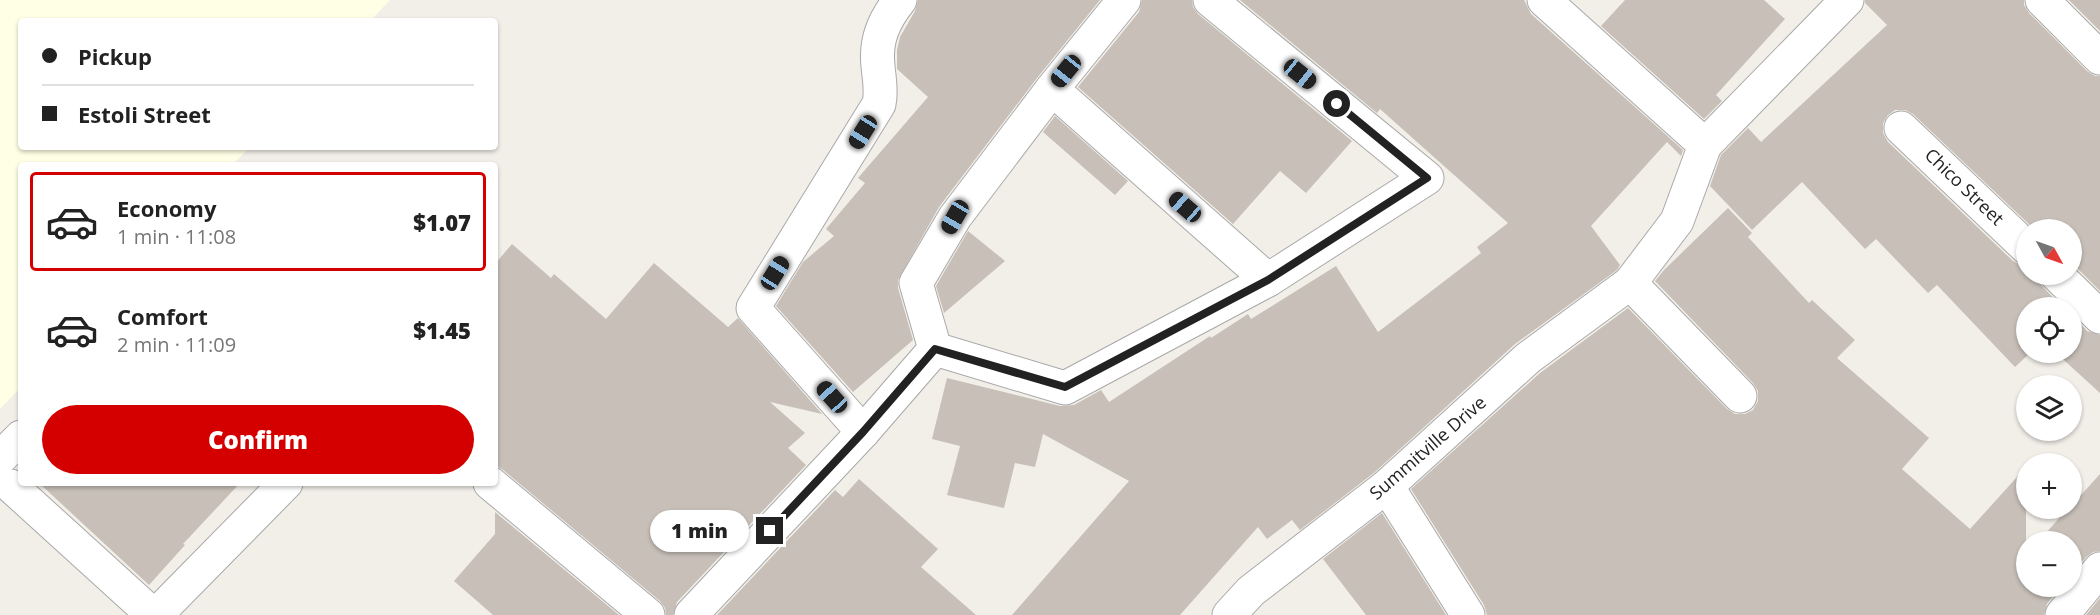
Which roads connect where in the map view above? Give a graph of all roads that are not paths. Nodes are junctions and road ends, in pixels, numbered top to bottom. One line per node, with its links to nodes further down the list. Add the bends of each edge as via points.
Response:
1 (900, 0): 18 (street, via 889,14 877,43 881,92 876,109 753,308)
2 (1124, 0): 8 (street)
3 (1210, 0): 12 (street, via 1427,178)
4 (1544, 0): 10 (street)
5 (1847, 0): 10 (street)
6 (2042, 0): 7 (street)
7 (2100, 58)
8 (1052, 89): 12 (street); 16 (street, via 955,217 916,283)
9 (1901, 128): 11 (street, Chico Street)
10 (1705, 145): 13 (street, Summitville Drive, via 1677,221)
11 (2016, 237)
12 (1268, 280): 16 (street, via 1065,387)
13 (1630, 284): 17 (street); 25 (street, Summitville Drive, via 1528,358)
14 (2067, 285): 15 (street)
15 (2100, 317)
16 (935, 349): 18 (street)
17 (1740, 396)
18 (863, 432): 27 (street)
19 (18, 444): 20 (street)
20 (6, 472): 21 (street)
21 (18, 484)
22 (20, 486): 28 (street)
23 (283, 486): 28 (street)
24 (494, 486): 29 (street)
25 (1387, 486): 30 (street, Summitville Drive, via 1251,591); 31 (street)
26 (2100, 569): 32 (street)
27 (693, 614)
28 (154, 615)
29 (648, 615)
30 (1229, 615)
31 (1468, 615)
32 (2062, 615)

